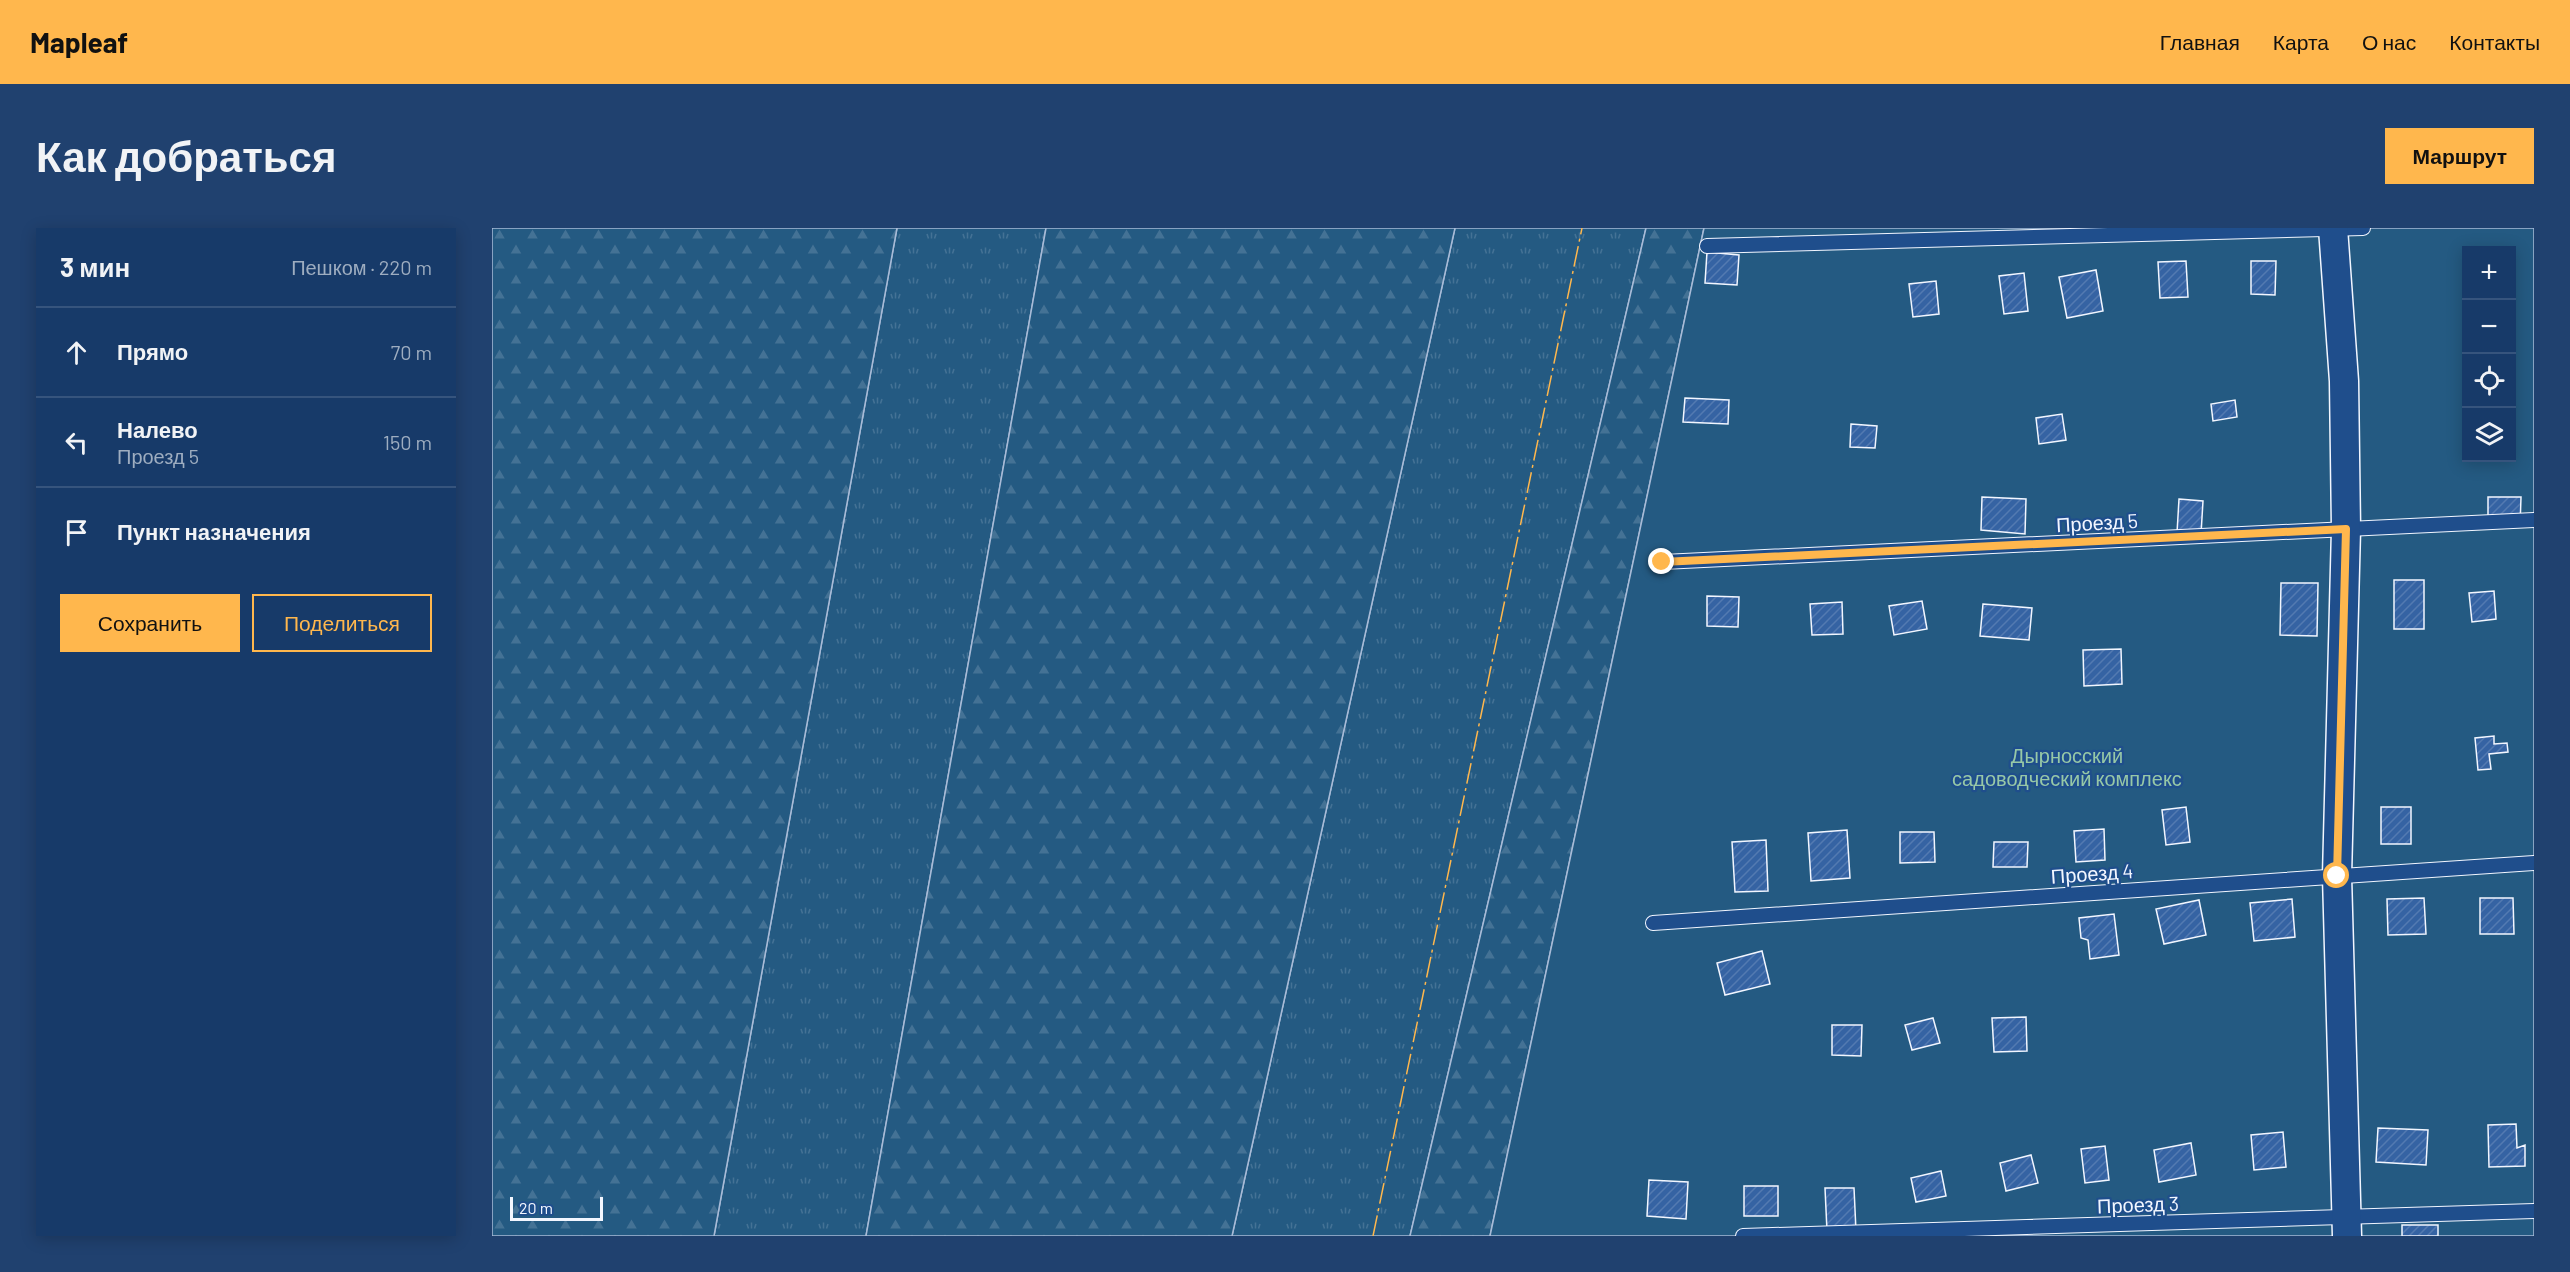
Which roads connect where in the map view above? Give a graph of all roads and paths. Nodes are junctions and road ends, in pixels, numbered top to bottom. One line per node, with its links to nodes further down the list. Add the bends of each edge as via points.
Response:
1 (2333, 228): 2 (lane); 3 (lane); 5 (street, via 2344,381)
2 (2363, 228)
3 (1707, 246)
4 (2534, 520): 5 (lane, Проезд 5)
5 (2346, 529): 6 (lane, Проезд 5); 8 (street)
6 (1662, 562)
7 (2534, 863): 8 (lane, Проезд 4)
8 (2337, 876): 9 (lane, Проезд 4); 11 (street)
9 (1653, 922)
10 (2534, 1211): 11 (lane, Проезд 3)
11 (2347, 1227): 12 (lane, Проезд 3)
12 (1743, 1236)

